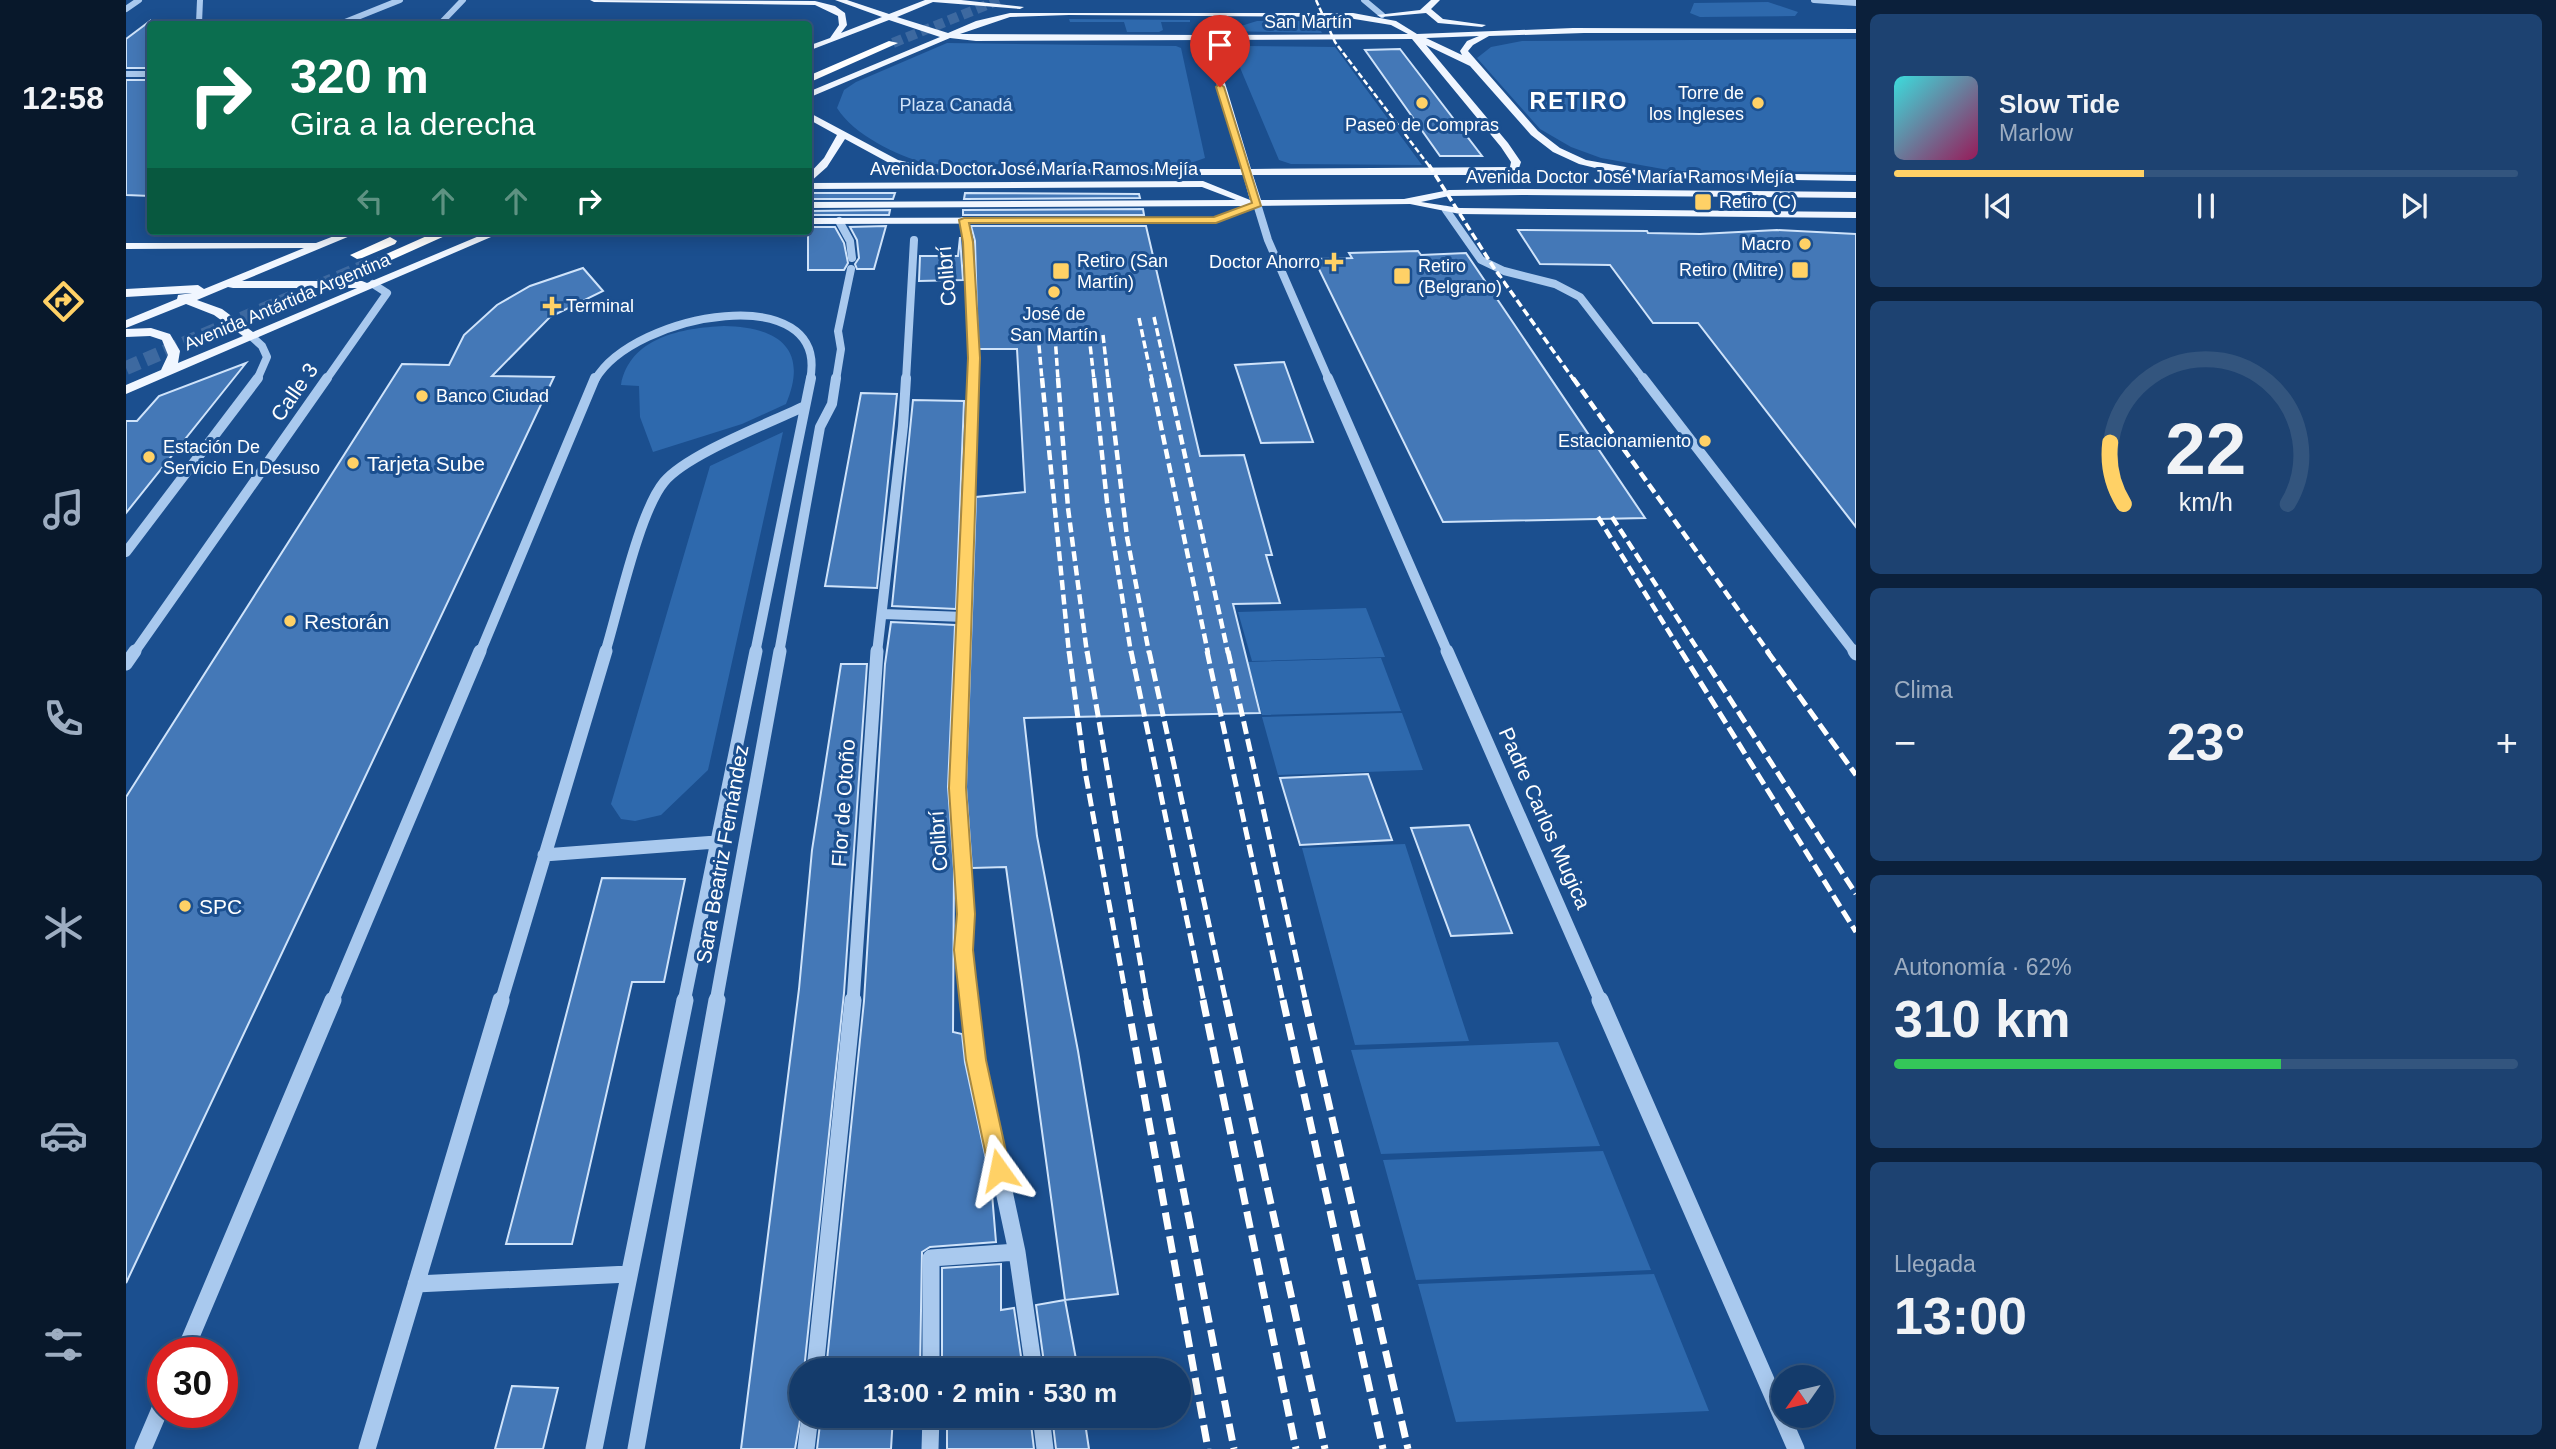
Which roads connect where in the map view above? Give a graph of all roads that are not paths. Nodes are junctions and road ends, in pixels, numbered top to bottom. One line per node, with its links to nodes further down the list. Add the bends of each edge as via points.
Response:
1 (139, 0): 12 (street)
2 (200, 0): 19 (street)
3 (400, 0): 20 (street)
4 (463, 0): 21 (street)
5 (594, 0): 30 (main road, via 815,3 842,15 843,25)
6 (839, 0): 18 (main road)
7 (931, 0): 14 (main road); 18 (main road)
8 (1364, 0): 17 (street)
9 (1436, 0): 13 (main road)
10 (1814, 0): 11 (street)
11 (1856, 4)
12 (126, 9)
13 (1426, 9): 17 (main road, San Martín); 22 (main road, San Martín, via 1433,18 1446,22)
14 (1069, 13): 15 (main road, San Martín); 25 (main road, via 1001,16)
15 (1250, 15): 16 (main road, San Martín); 29 (main road, via 1222,25)
16 (1337, 15): 17 (main road, San Martín); 26 (main road, via 1397,24); 28 (main road)
17 (1382, 15)
18 (889, 17): 25 (main road); 30 (main road)
19 (199, 21)
20 (348, 21)
21 (443, 21)
22 (1585, 30): 23 (main road, San Martín); 24 (main road, San Martín)
23 (1856, 31)
24 (1491, 35): 26 (main road, San Martín); 34 (main road, via 1465,48)
25 (948, 36): 29 (main road, San Martín); 38 (main road)
26 (1417, 37): 28 (main road, San Martín); 34 (main road); 44 (main road, Avenida Doctor José María Ramos Mejía, via 1506,145 1515,167 1498,172)
27 (878, 38): 33 (highway)
28 (1344, 38): 29 (main road, San Martín)
29 (1208, 39): 44 (main road)
30 (832, 40): 32 (main road)
31 (892, 43): 37 (highway)
32 (812, 48)
33 (820, 62)
34 (1473, 64): 45 (main road, via 1544,142 1586,161)
35 (126, 74): 36 (street)
36 (147, 74)
37 (812, 78)
38 (812, 93)
39 (812, 117): 40 (main road, Avenida Doctor José María Ramos Mejía)
40 (820, 122): 41 (main road); 42 (main road, Avenida Doctor José María Ramos Mejía)
41 (812, 123)
42 (842, 134): 43 (main road, Avenida Doctor José María Ramos Mejía); 47 (main road, via 832,155)
43 (920, 170): 44 (main road, Avenida Doctor José María Ramos Mejía); 50 (main road, via 885,172 874,178)
44 (1248, 172): 54 (main road)
45 (1630, 172): 46 (main road, Avenida Doctor José María Ramos Mejía); 51 (main road)
46 (1699, 176): 48 (main road, Avenida Doctor José María Ramos Mejía); 51 (main road, via 1681,184)
47 (812, 177)
48 (1856, 178)
49 (812, 186): 50 (main road, Avenida Doctor José María Ramos Mejía)
50 (878, 187): 54 (main road, Avenida Doctor José María Ramos Mejía, via 1203,184)
51 (1681, 194): 52 (main road, Avenida Doctor José María Ramos Mejía); 53 (main road, Avenida Doctor José María Ramos Mejía, via 1449,194)
52 (1856, 195)
53 (1404, 202): 54 (main road, Avenida Doctor José María Ramos Mejía); 56 (main road, Avenida Doctor José María Ramos Mejía)
54 (1257, 204): 55 (main road, Avenida Doctor José María Ramos Mejía); 58 (main road, Avenida Doctor José María Ramos Mejía, via 1216,220); 109 (street, Padre Carlos Mugica, via 1268,240)
55 (812, 205)
56 (1446, 210): 57 (main road, Avenida Doctor José María Ramos Mejía); 87 (street, via 1487,265 1552,282 1580,297)
57 (1856, 215)
58 (964, 220): 59 (main road, Avenida Doctor José María Ramos Mejía); 84 (street, Colibrí, via 974,358)
59 (839, 221): 60 (main road, Avenida Doctor José María Ramos Mejía); 105 (street, Sara Beatriz Fernández, via 850,240 851,264 838,331 841,349 832,404 820,427)
60 (812, 222)
61 (347, 235): 66 (main road, Avenida Antártida Argentina)
62 (405, 235): 68 (highway)
63 (440, 235): 69 (highway)
64 (490, 235): 70 (main road, Avenida Antártida Argentina)
65 (914, 240): 83 (street, Flor de Otoño, via 903,426)
66 (323, 245): 67 (main road); 71 (main road, Avenida Antártida Argentina)
67 (126, 246)
68 (357, 255)
69 (373, 263)
70 (373, 284): 71 (main road); 77 (main road, Avenida Antártida Argentina); 85 (street, Calle 3, via 387,293)
71 (222, 285): 73 (main road); 74 (main road, Avenida Antártida Argentina)
72 (126, 293): 73 (main road)
73 (162, 293): 74 (main road)
74 (188, 299): 75 (main road, Avenida Antártida Argentina); 77 (main road, via 218,312)
75 (126, 324)
76 (126, 333): 78 (main road, via 166,337 175,359)
77 (251, 336): 78 (main road, Avenida Antártida Argentina); 81 (street, via 262,346 267,362)
78 (166, 373): 79 (main road, Avenida Antártida Argentina)
79 (126, 390)
80 (805, 406): 89 (street); 90 (street, via 701,454 674,472 657,491); 94 (street, via 814,362 810,348 789,327 746,316 719,315 654,331 620,349 594,380)
81 (212, 436): 82 (lane)
82 (126, 552)
83 (882, 614): 84 (street); 95 (street, Flor de Otoño, via 850,1037)
84 (965, 617): 91 (street, Colibrí, via 957,788 966,914 964,950 976,1060)
85 (146, 634): 86 (street); 88 (street, Calle 3)
86 (126, 647)
87 (1856, 654)
88 (126, 664)
89 (716, 842): 90 (street); 92 (street)
90 (544, 855): 93 (street)
91 (1017, 1252): 96 (lane, via 931,1258); 97 (street, Colibrí)
92 (629, 1274): 93 (street); 104 (street)
93 (416, 1284): 103 (street)
94 (191, 1337)
95 (816, 1358)
96 (931, 1358)
97 (1032, 1358)
98 (152, 1428): 102 (street)
99 (809, 1428): 106 (street)
100 (931, 1428): 107 (street)
101 (1042, 1428): 108 (street)
102 (143, 1449)
103 (367, 1449)
104 (594, 1449)
105 (636, 1449)
106 (806, 1449)
107 (930, 1449)
108 (1045, 1449)
109 (1797, 1449)

